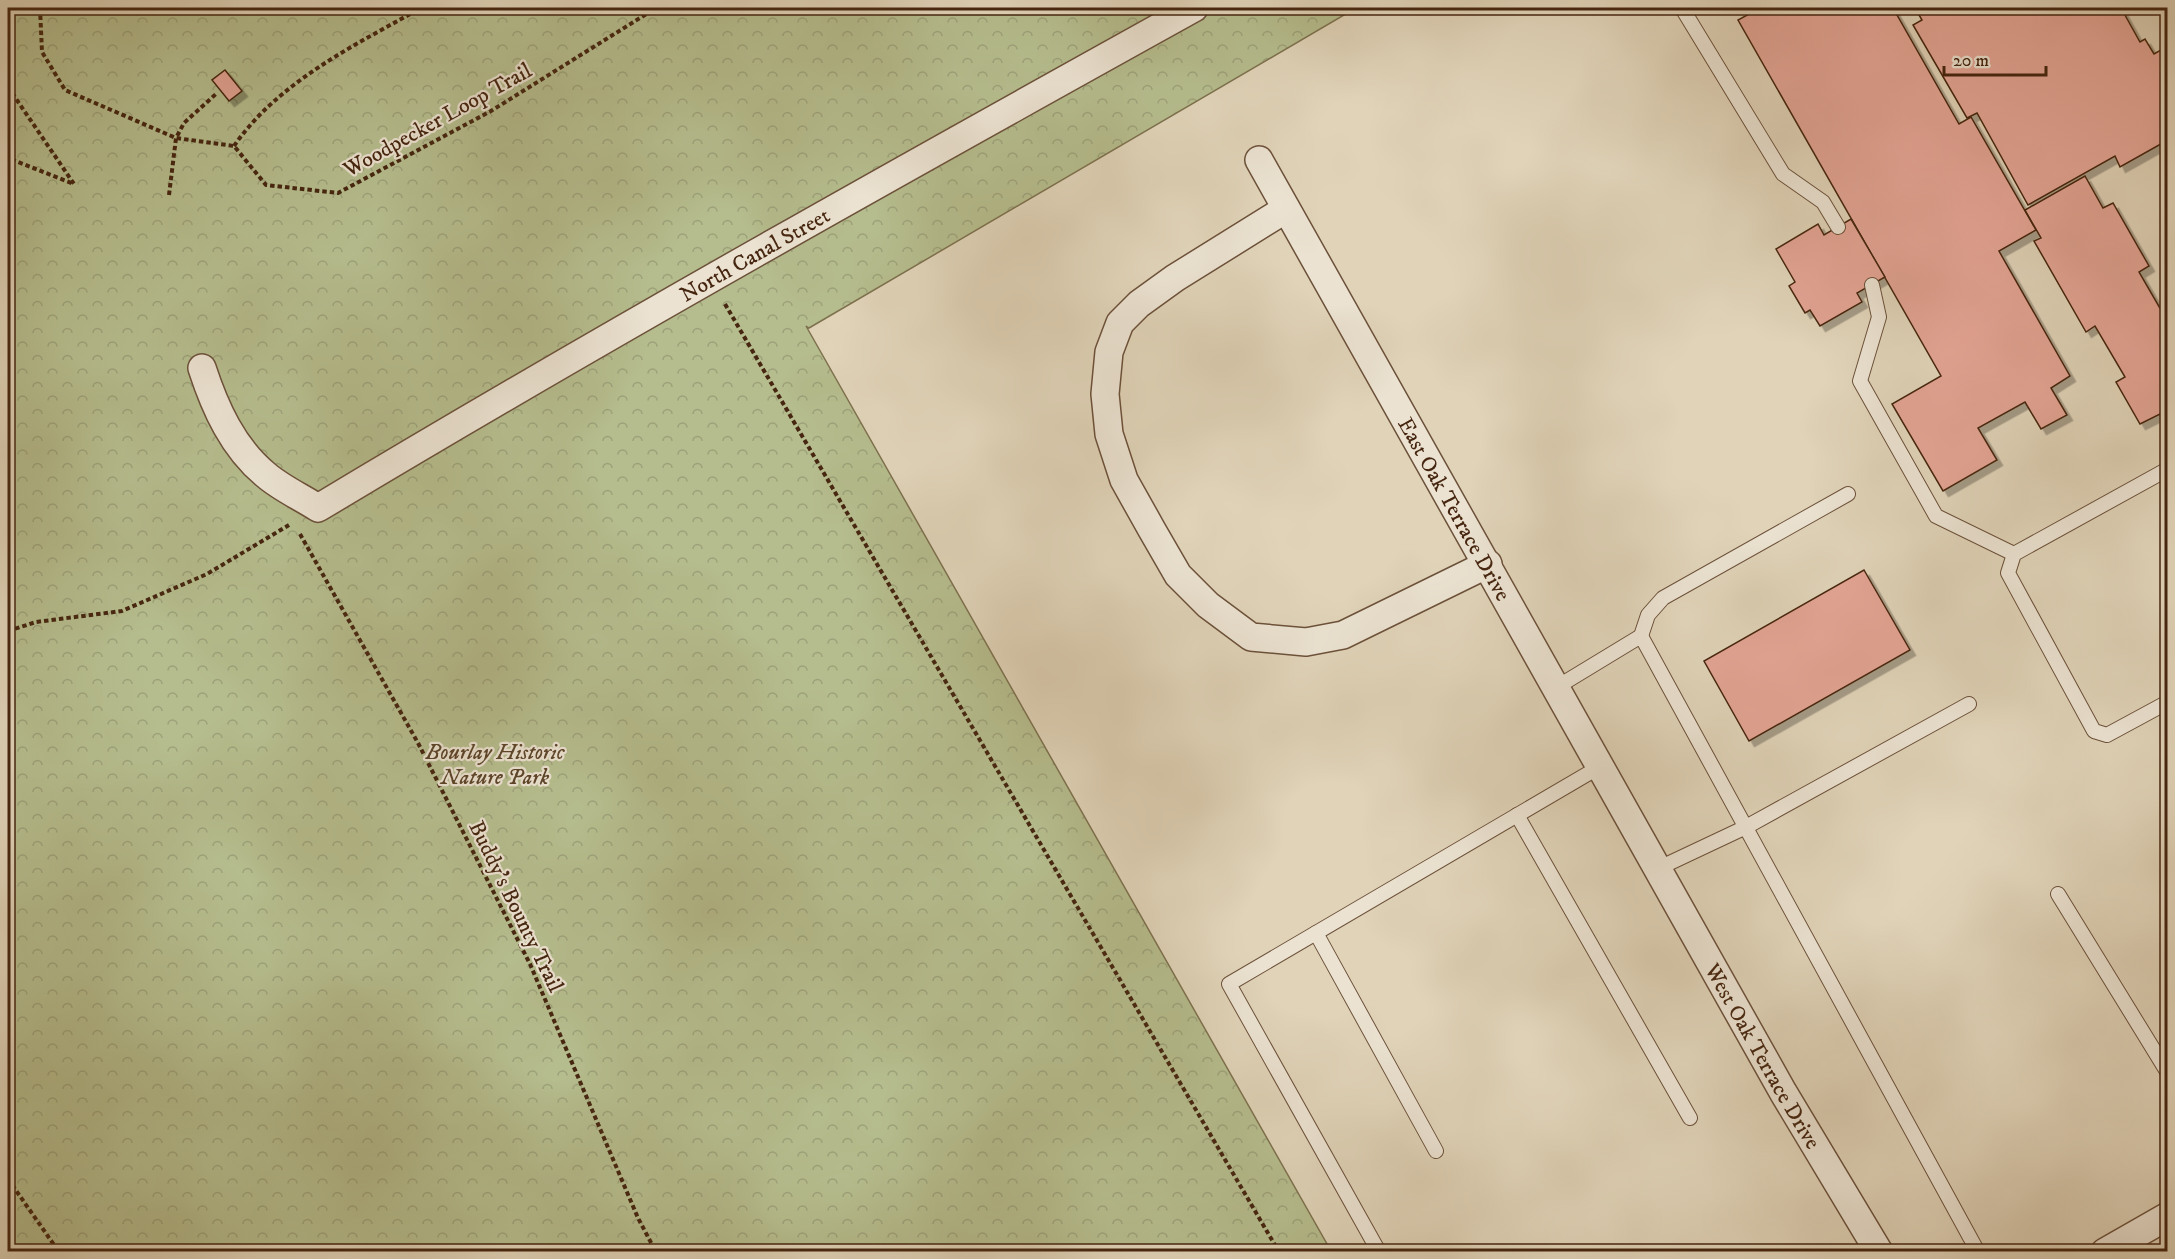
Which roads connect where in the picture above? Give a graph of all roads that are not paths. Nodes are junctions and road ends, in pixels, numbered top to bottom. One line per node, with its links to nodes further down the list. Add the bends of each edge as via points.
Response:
1 (1194, 8): 7 (street, North Canal Street, via 524,384 318,508 266,475 232,438)
2 (1682, 8): 5 (lane, via 1783,174 1822,202)
3 (1259, 160): 4 (street, East Oak Terrace Drive)
4 (1286, 209): 11 (street, East Oak Terrace Drive); 11 (street, via 1175,278 1120,323 1109,352 1105,394 1109,434 1124,480 1152,530 1178,575 1208,605 1251,637 1306,642 1343,635)
5 (1838, 226)
6 (1872, 285): 10 (lane, via 1879,318 1860,381 1936,516)
7 (202, 368)
8 (2168, 469): 10 (lane)
9 (1848, 494): 12 (lane, via 1664,598 1648,615)
10 (2014, 554): 14 (lane, via 2008,573 2094,731 2107,735)
11 (1488, 564): 13 (street, East Oak Terrace Drive)
12 (1641, 636): 13 (lane); 18 (lane)
13 (1557, 687): 16 (street, East Oak Terrace Drive)
14 (2168, 702)
15 (1969, 704): 18 (lane)
16 (1601, 766): 17 (lane); 19 (street, East Oak Terrace Drive)
17 (1516, 815): 21 (lane); 23 (lane)
18 (1746, 827): 19 (lane); 29 (lane)
19 (1655, 862): 28 (street, West Oak Terrace Drive, via 1783,1092)
20 (2058, 894): 22 (lane)
21 (1316, 933): 24 (lane); 27 (lane, via 1228,984)
22 (2168, 1072)
23 (1690, 1118)
24 (1436, 1152)
25 (2168, 1216): 26 (street)
26 (2123, 1247)
27 (1378, 1251)
28 (1879, 1251)
29 (1978, 1251)

